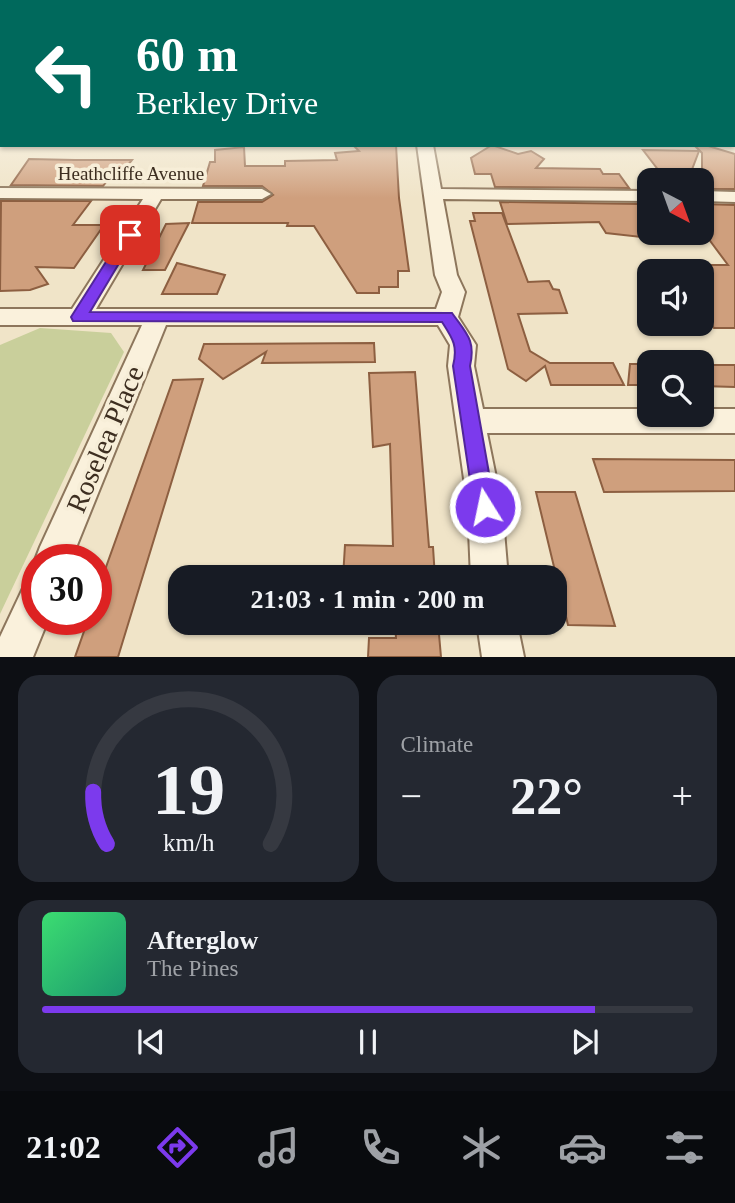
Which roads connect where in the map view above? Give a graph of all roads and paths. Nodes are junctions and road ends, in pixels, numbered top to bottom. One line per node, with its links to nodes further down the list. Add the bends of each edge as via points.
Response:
1 (425, 147): 4 (street)
2 (0, 193): 3 (street, Heathcliffe Avenue)
3 (155, 194): 5 (street, Heathcliffe Avenue); 9 (street)
4 (432, 194): 6 (street); 10 (street, via 446,275 455,292)
5 (263, 195)
6 (637, 196)
7 (714, 196): 8 (street)
8 (735, 197)
9 (79, 317): 11 (street); 12 (street)
10 (446, 317): 11 (street); 13 (street, via 464,342 461,366)
11 (157, 318): 15 (street, Roselea Place)
12 (1, 319)
13 (470, 421): 14 (street); 16 (street, via 485,507)
14 (735, 421)
15 (60, 544)
16 (489, 565)
17 (21, 635): 19 (street)
18 (500, 635): 20 (street)
19 (12, 657)
20 (503, 657)

